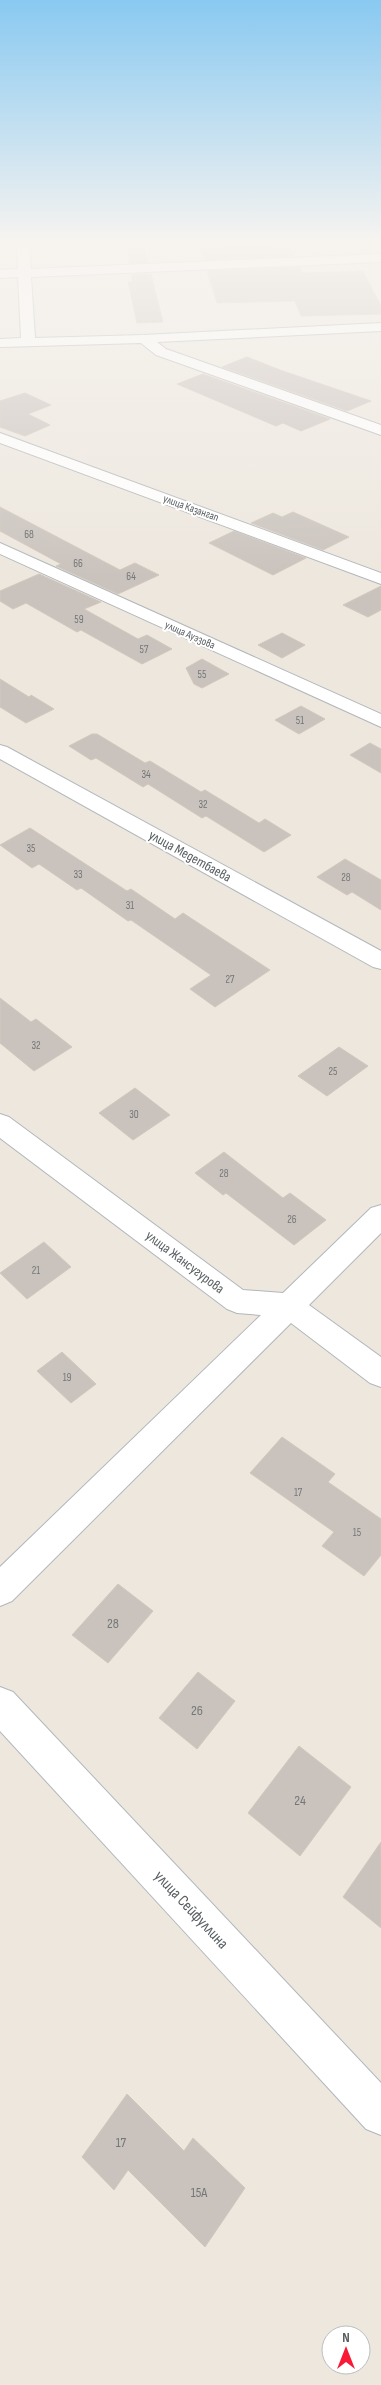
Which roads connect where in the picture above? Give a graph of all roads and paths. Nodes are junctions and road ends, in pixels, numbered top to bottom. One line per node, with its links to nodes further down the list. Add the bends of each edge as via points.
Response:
1 (167, 354): 2 (street)
2 (381, 430)
3 (0, 438): 5 (street, улица Казангап)
4 (0, 548): 6 (street, улица Ауэзова)
5 (381, 579)
6 (381, 721)
7 (0, 751): 8 (street, улица Медетбаева)
8 (381, 961)
9 (0, 1124): 11 (street, улица Жансугурова, via 237,1301)
10 (381, 1216): 11 (street)
11 (289, 1306): 12 (street); 13 (street)
12 (381, 1374)
13 (0, 1590)
14 (0, 1705): 15 (street, улица Сейфуллина)
15 (381, 2114)

